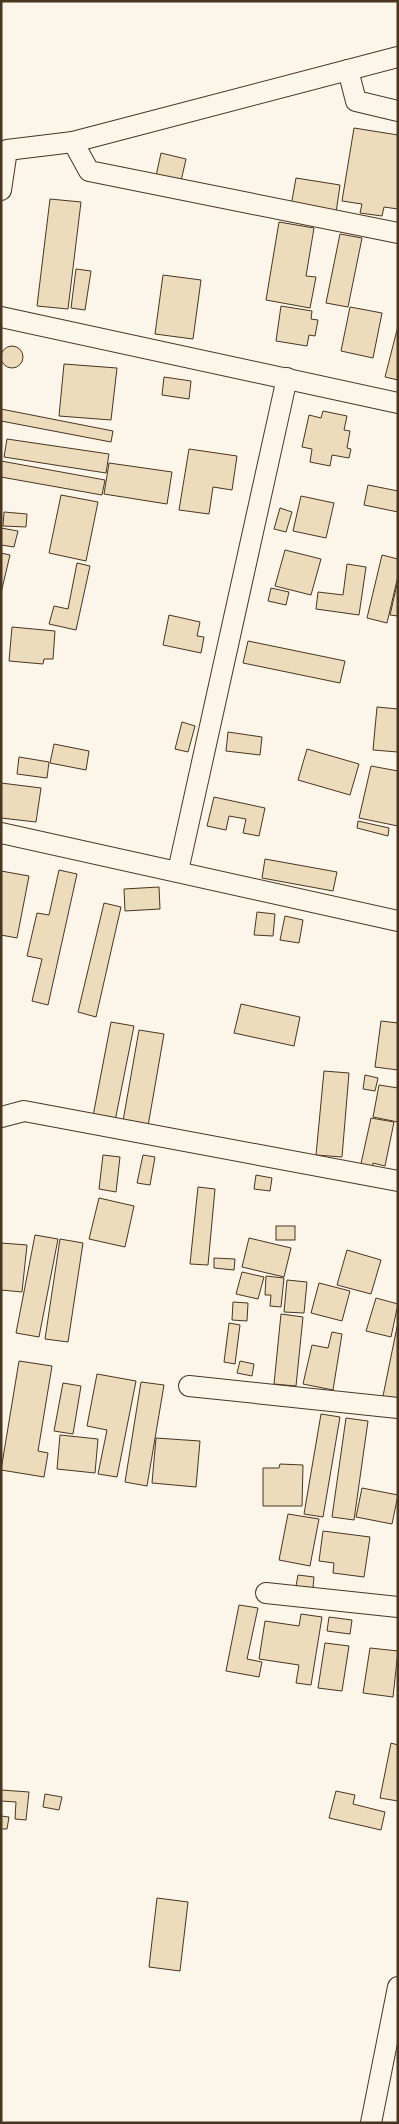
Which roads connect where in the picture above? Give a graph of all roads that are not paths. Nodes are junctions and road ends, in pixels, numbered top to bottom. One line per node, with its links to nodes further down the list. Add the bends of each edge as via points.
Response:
1 (398, 57): 2 (street)
2 (348, 70): 3 (street, via 356,101); 4 (street)
3 (398, 111)
4 (72, 142): 5 (street); 7 (street, via 89,171)
5 (4, 150): 6 (street)
6 (1, 190)
7 (398, 233)
8 (1, 317): 9 (street)
9 (287, 378): 10 (street); 12 (street)
10 (398, 403)
11 (1, 833): 12 (street)
12 (178, 871): 13 (street)
13 (398, 921)
14 (1, 1117): 15 (street, via 24,1112)
15 (398, 1181)
16 (189, 1386): 17 (street)
17 (398, 1408)
18 (266, 1593): 19 (street)
19 (398, 1607)
20 (398, 1987): 21 (street)
21 (371, 2123)

